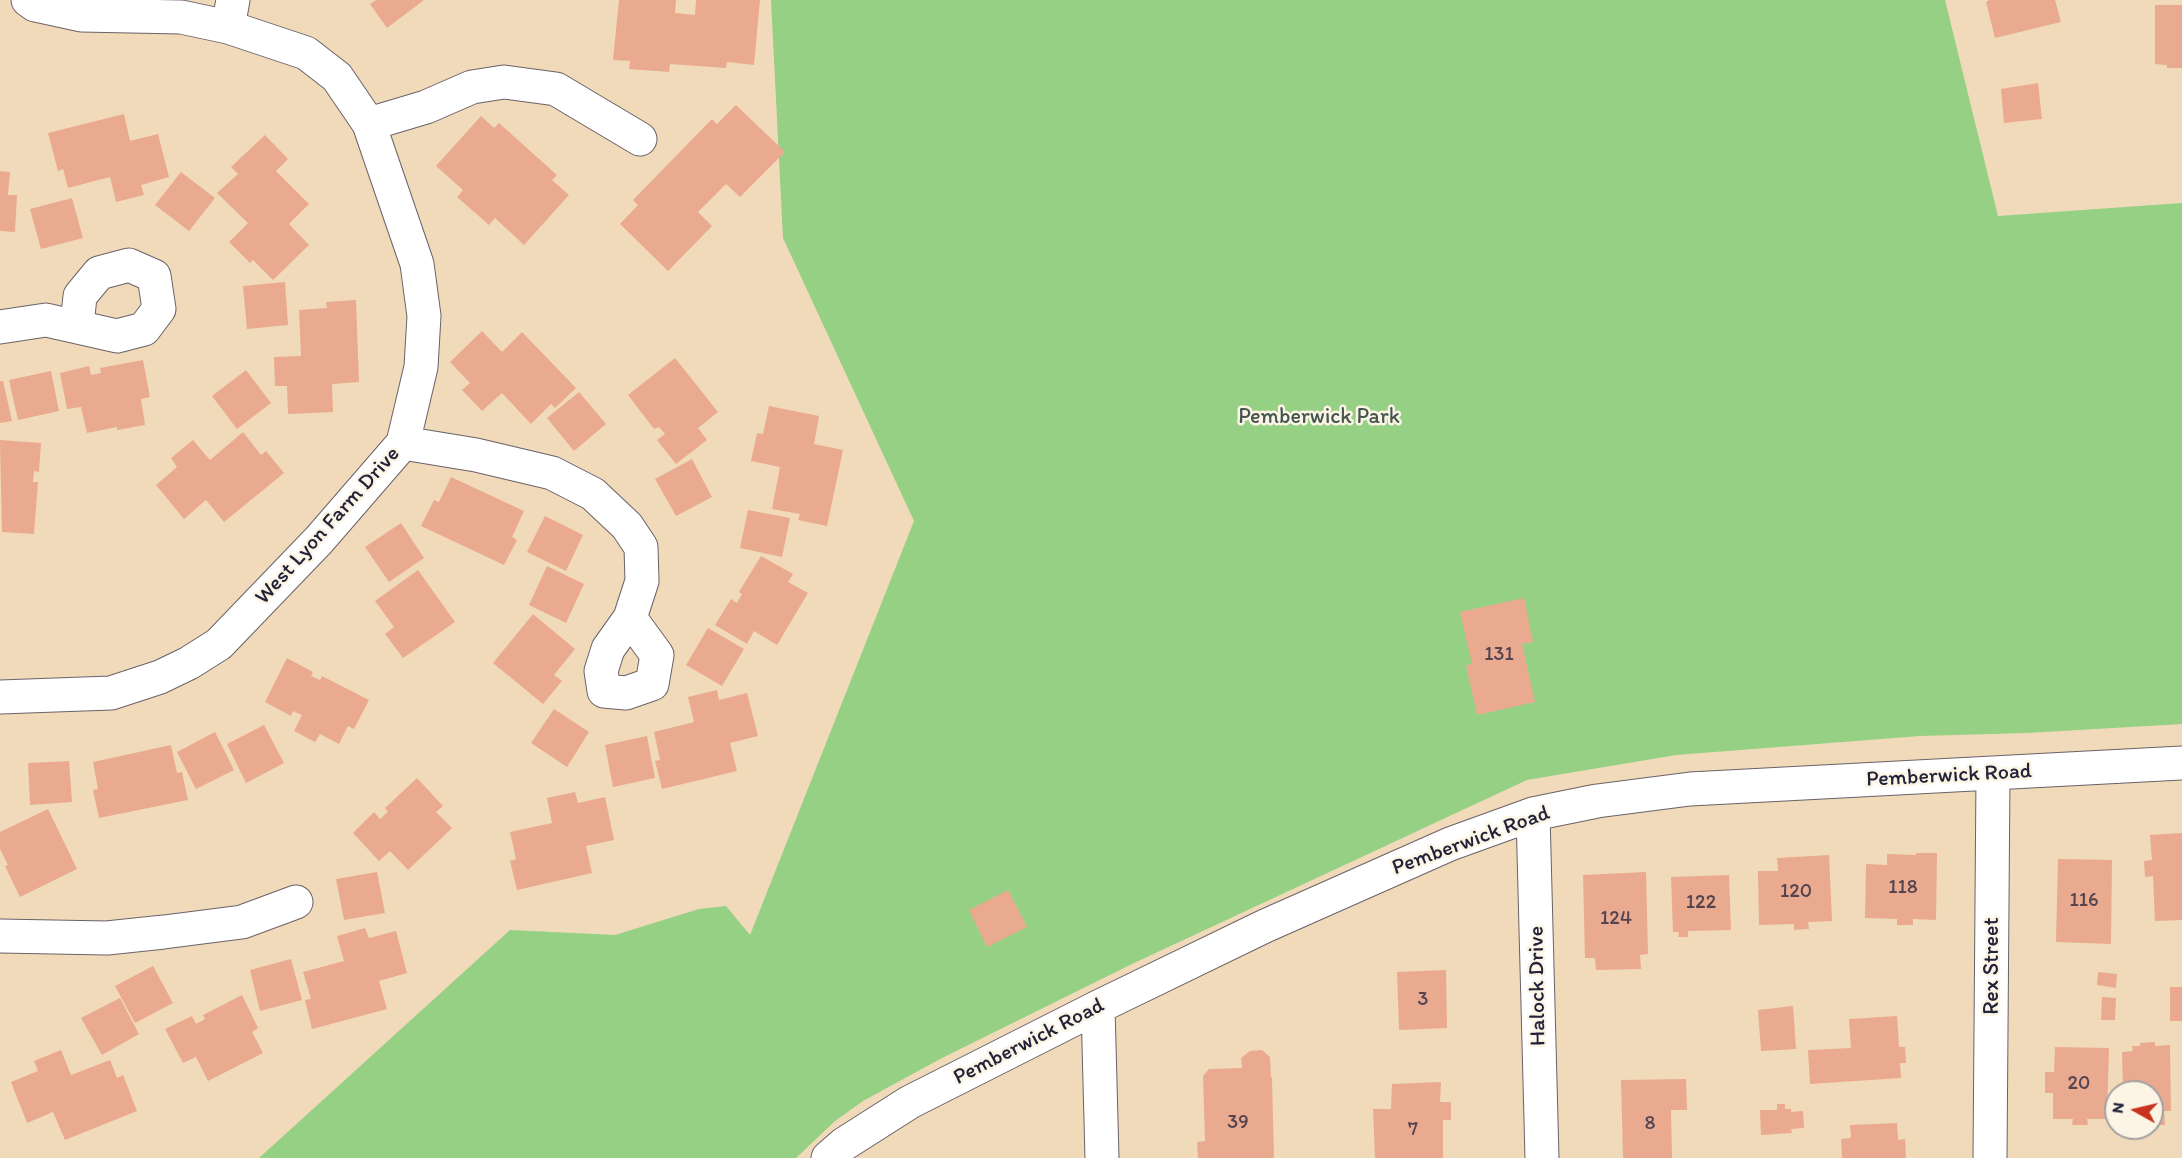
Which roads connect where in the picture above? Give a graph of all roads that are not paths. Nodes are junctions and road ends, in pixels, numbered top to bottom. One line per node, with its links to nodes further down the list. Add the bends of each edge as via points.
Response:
1 (28, 0): 2 (street, West Lyon Farm Drive, via 81,15 181,17)
2 (230, 13): 3 (street, West Lyon Farm Drive, via 306,53 338,77)
3 (369, 124): 4 (street, via 426,107 472,87 504,82 556,89); 7 (street, West Lyon Farm Drive, via 417,264 424,316 421,367)
4 (640, 139)
5 (76, 326): 6 (street, via 46,320)
6 (0, 327)
7 (403, 443): 8 (street, via 552,473 593,494 627,526 641,547 642,581); 9 (street, West Lyon Farm Drive, via 270,592 219,644 199,657 160,677 111,693)
8 (630, 618)
9 (0, 697)
10 (2182, 763): 11 (street, Pemberwick Road)
11 (1993, 774): 12 (street, Pemberwick Road, via 1690,789); 19 (street, Rex Street)
12 (1533, 814): 15 (street, Pemberwick Road, via 1450,844 1265,926); 18 (street, Halock Drive)
13 (296, 902): 14 (street, via 242,922 164,933 107,938)
14 (0, 936)
15 (1098, 1007): 16 (street, Pemberwick Road, via 910,1101); 17 (street)
16 (828, 1158)
17 (1102, 1158)
18 (1542, 1158)
19 (1990, 1158)

